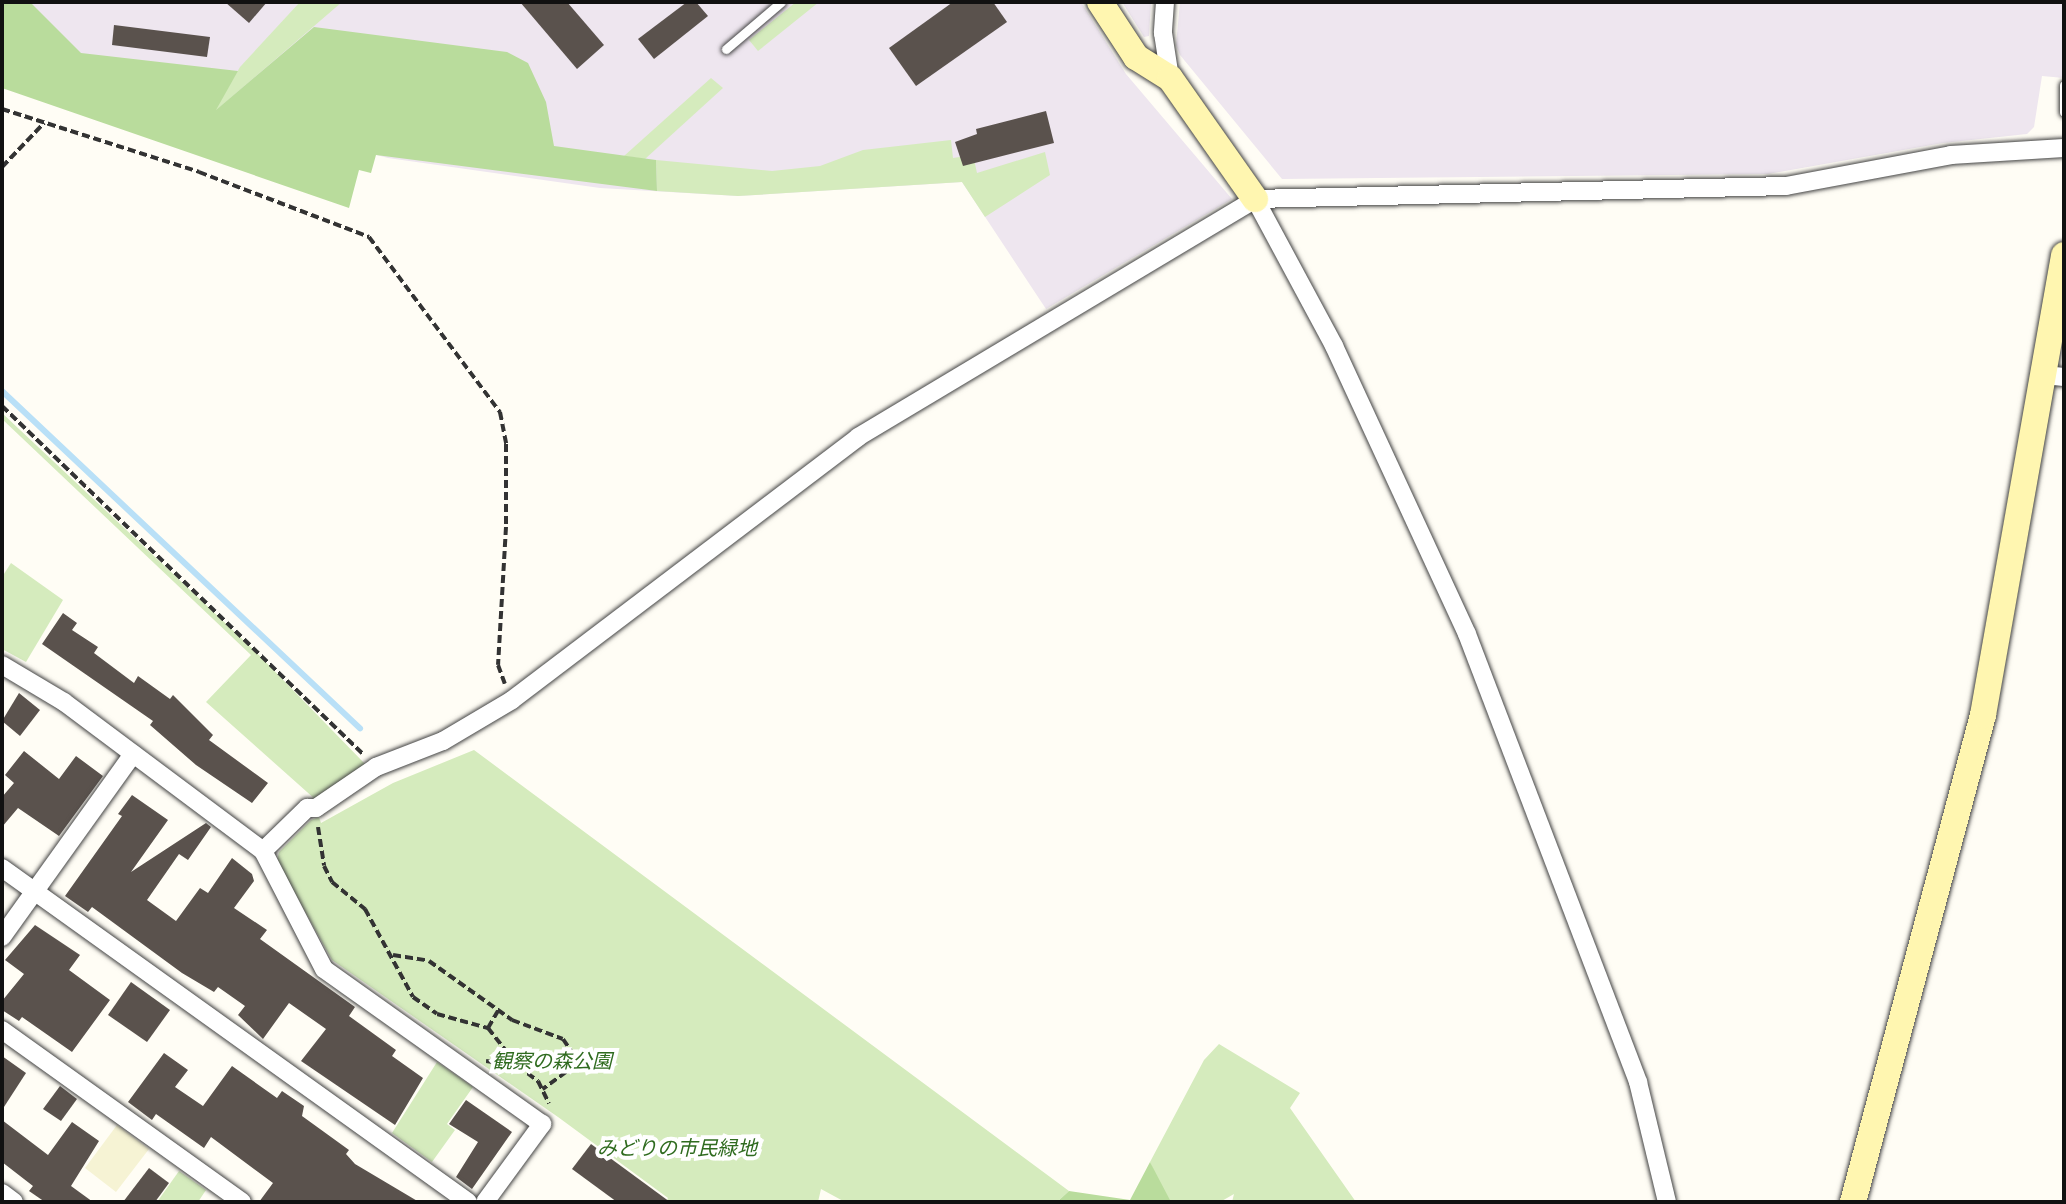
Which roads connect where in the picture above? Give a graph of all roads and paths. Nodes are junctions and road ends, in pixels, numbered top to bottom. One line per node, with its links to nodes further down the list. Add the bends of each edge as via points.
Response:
1 (781, 2): 4 (lane)
2 (1100, 2): 5 (street, via 1136,57)
3 (1161, 5): 5 (street)
4 (726, 49)
5 (1170, 78): 12 (street)
6 (2064, 85): 8 (lane)
7 (2, 109): 9 (path)
8 (2064, 112)
9 (45, 122): 11 (path); 17 (path, via 335,220 369,237 393,265 500,412 506,444 506,527 498,665)
10 (2064, 148): 12 (street, via 1951,155 1786,186)
11 (2, 167)
12 (1255, 199): 17 (street, via 858,437); 38 (street, via 1334,346 1467,634 1638,1082)
13 (2064, 255): 14 (street)
14 (2054, 376): 39 (street, via 1983,715)
15 (2, 406): 19 (path)
16 (2, 665): 18 (street, via 64,702)
17 (512, 700): 19 (street, via 443,741)
18 (133, 754): 21 (street); 23 (street)
19 (376, 767): 20 (street)
20 (316, 808): 21 (street, via 307,808); 25 (path, via 324,866 332,882 365,909)
21 (263, 851): 30 (street, via 324,969)
22 (2, 868): 23 (street)
23 (34, 892): 24 (street); 36 (street)
24 (2, 937)
25 (393, 955): 26 (path, via 429,961); 27 (path, via 403,982 425,1008)
26 (498, 1011): 27 (path); 31 (path, via 563,1039 573,1054 566,1072)
27 (488, 1028): 29 (path)
28 (2, 1030): 35 (street)
29 (518, 1066): 30 (path, via 486,1061); 31 (path)
30 (472, 1074): 32 (street)
31 (543, 1089): 32 (path, via 549,1112)
32 (542, 1124): 37 (street)
33 (2, 1193): 34 (street)
34 (14, 1202)
35 (242, 1202)
36 (468, 1202)
37 (485, 1202)
38 (1667, 1202)
39 (1853, 1202)

